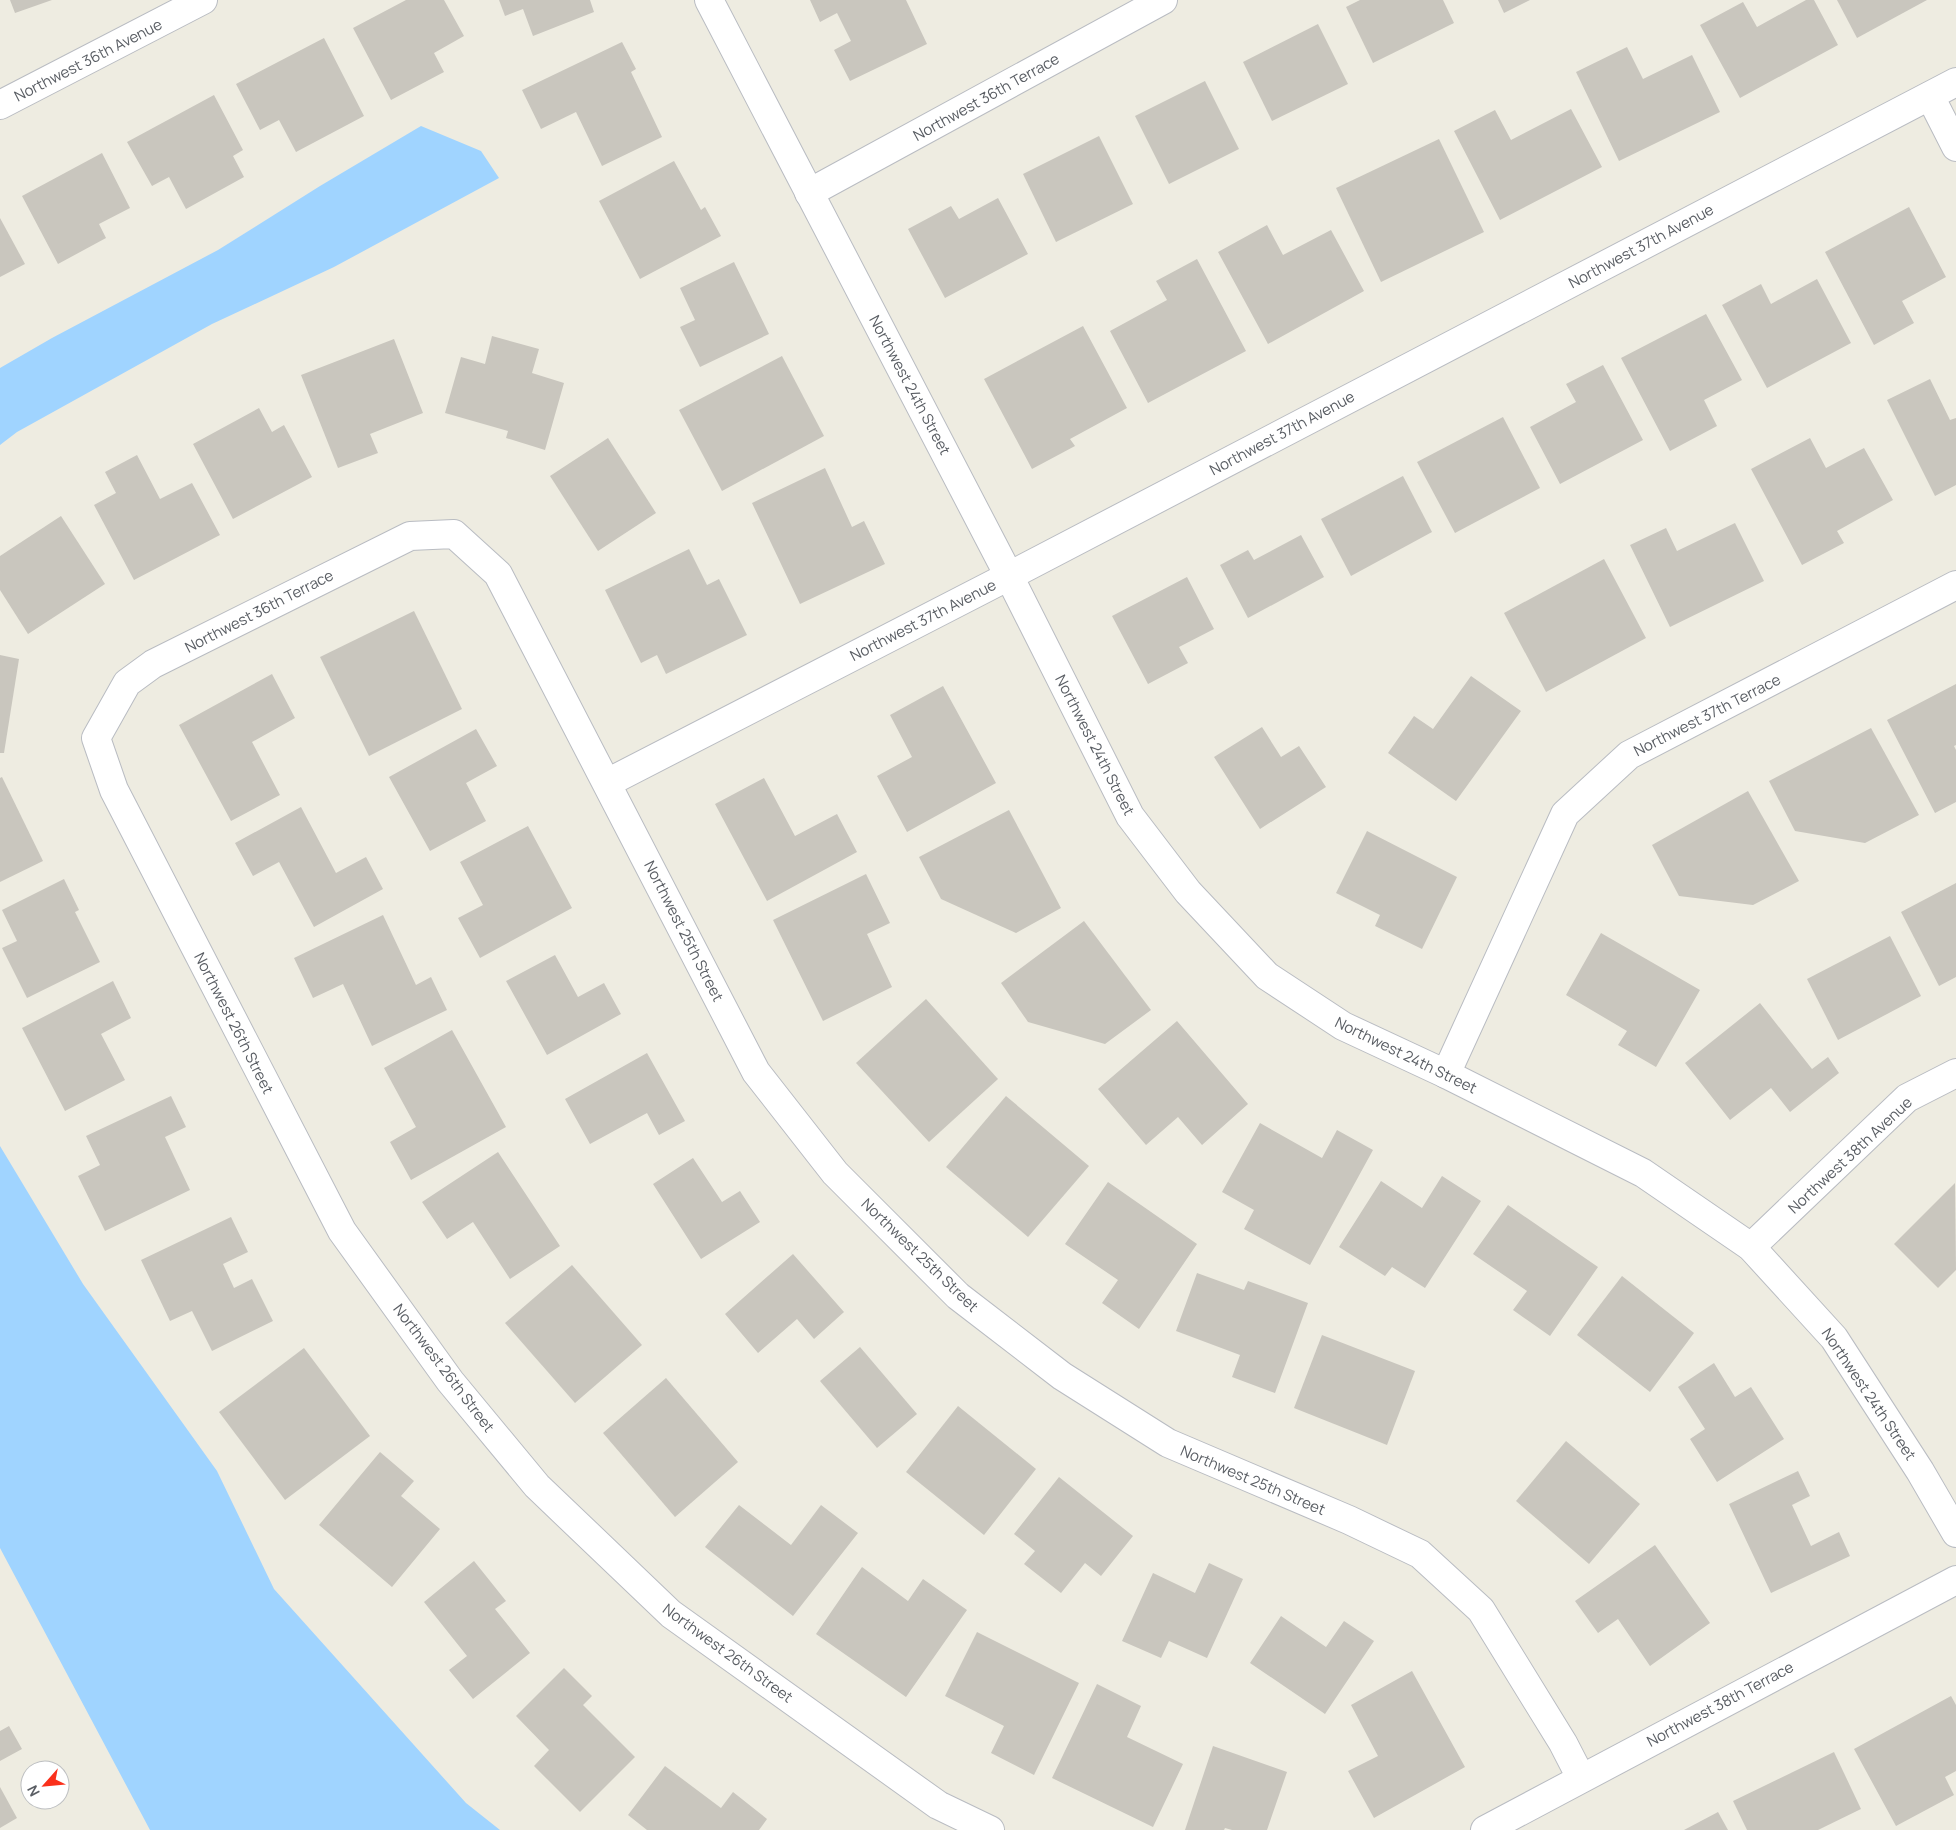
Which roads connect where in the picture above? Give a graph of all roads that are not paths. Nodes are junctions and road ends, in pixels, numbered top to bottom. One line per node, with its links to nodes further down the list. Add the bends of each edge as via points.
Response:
1 (202, 0): 6 (street, Northwest 36th Avenue)
2 (710, 0): 8 (street, Northwest 24th Street)
3 (1163, 0): 8 (street, Northwest 36th Terrace)
4 (1956, 82): 5 (street, Northwest 37th Avenue)
5 (1930, 96): 7 (street); 10 (street, Northwest 37th Avenue)
6 (0, 105)
7 (1956, 147)
8 (809, 193): 10 (street, Northwest 24th Street)
9 (454, 534): 12 (street, Northwest 36th Terrace, via 410,536 153,664 127,684); 13 (street, Northwest 25th Street, via 498,574)
10 (1009, 576): 13 (street, Northwest 37th Avenue); 14 (street, Northwest 24th Street, via 1130,816 1188,892 1267,976 1343,1026)
11 (1956, 586): 14 (street, Northwest 37th Terrace, via 1629,755 1565,814)
12 (96, 738): 20 (street, Northwest 26th Street, via 114,790 342,1231 450,1381 537,1486 671,1614 938,1805)
13 (607, 783): 19 (street, Northwest 25th Street, via 756,1072 835,1173 958,1296 1062,1376 1168,1443 1420,1554 1482,1610)
14 (1446, 1074): 16 (street, Northwest 24th Street, via 1643,1173)
15 (1956, 1074): 16 (street, Northwest 38th Avenue, via 1907,1098)
16 (1751, 1247): 17 (street, Northwest 24th Street, via 1834,1338)
17 (1956, 1533)
18 (1956, 1580): 19 (street, Northwest 38th Terrace)
19 (1581, 1778): 21 (street, Northwest 38th Terrace)
20 (990, 1830)
21 (1485, 1830)

